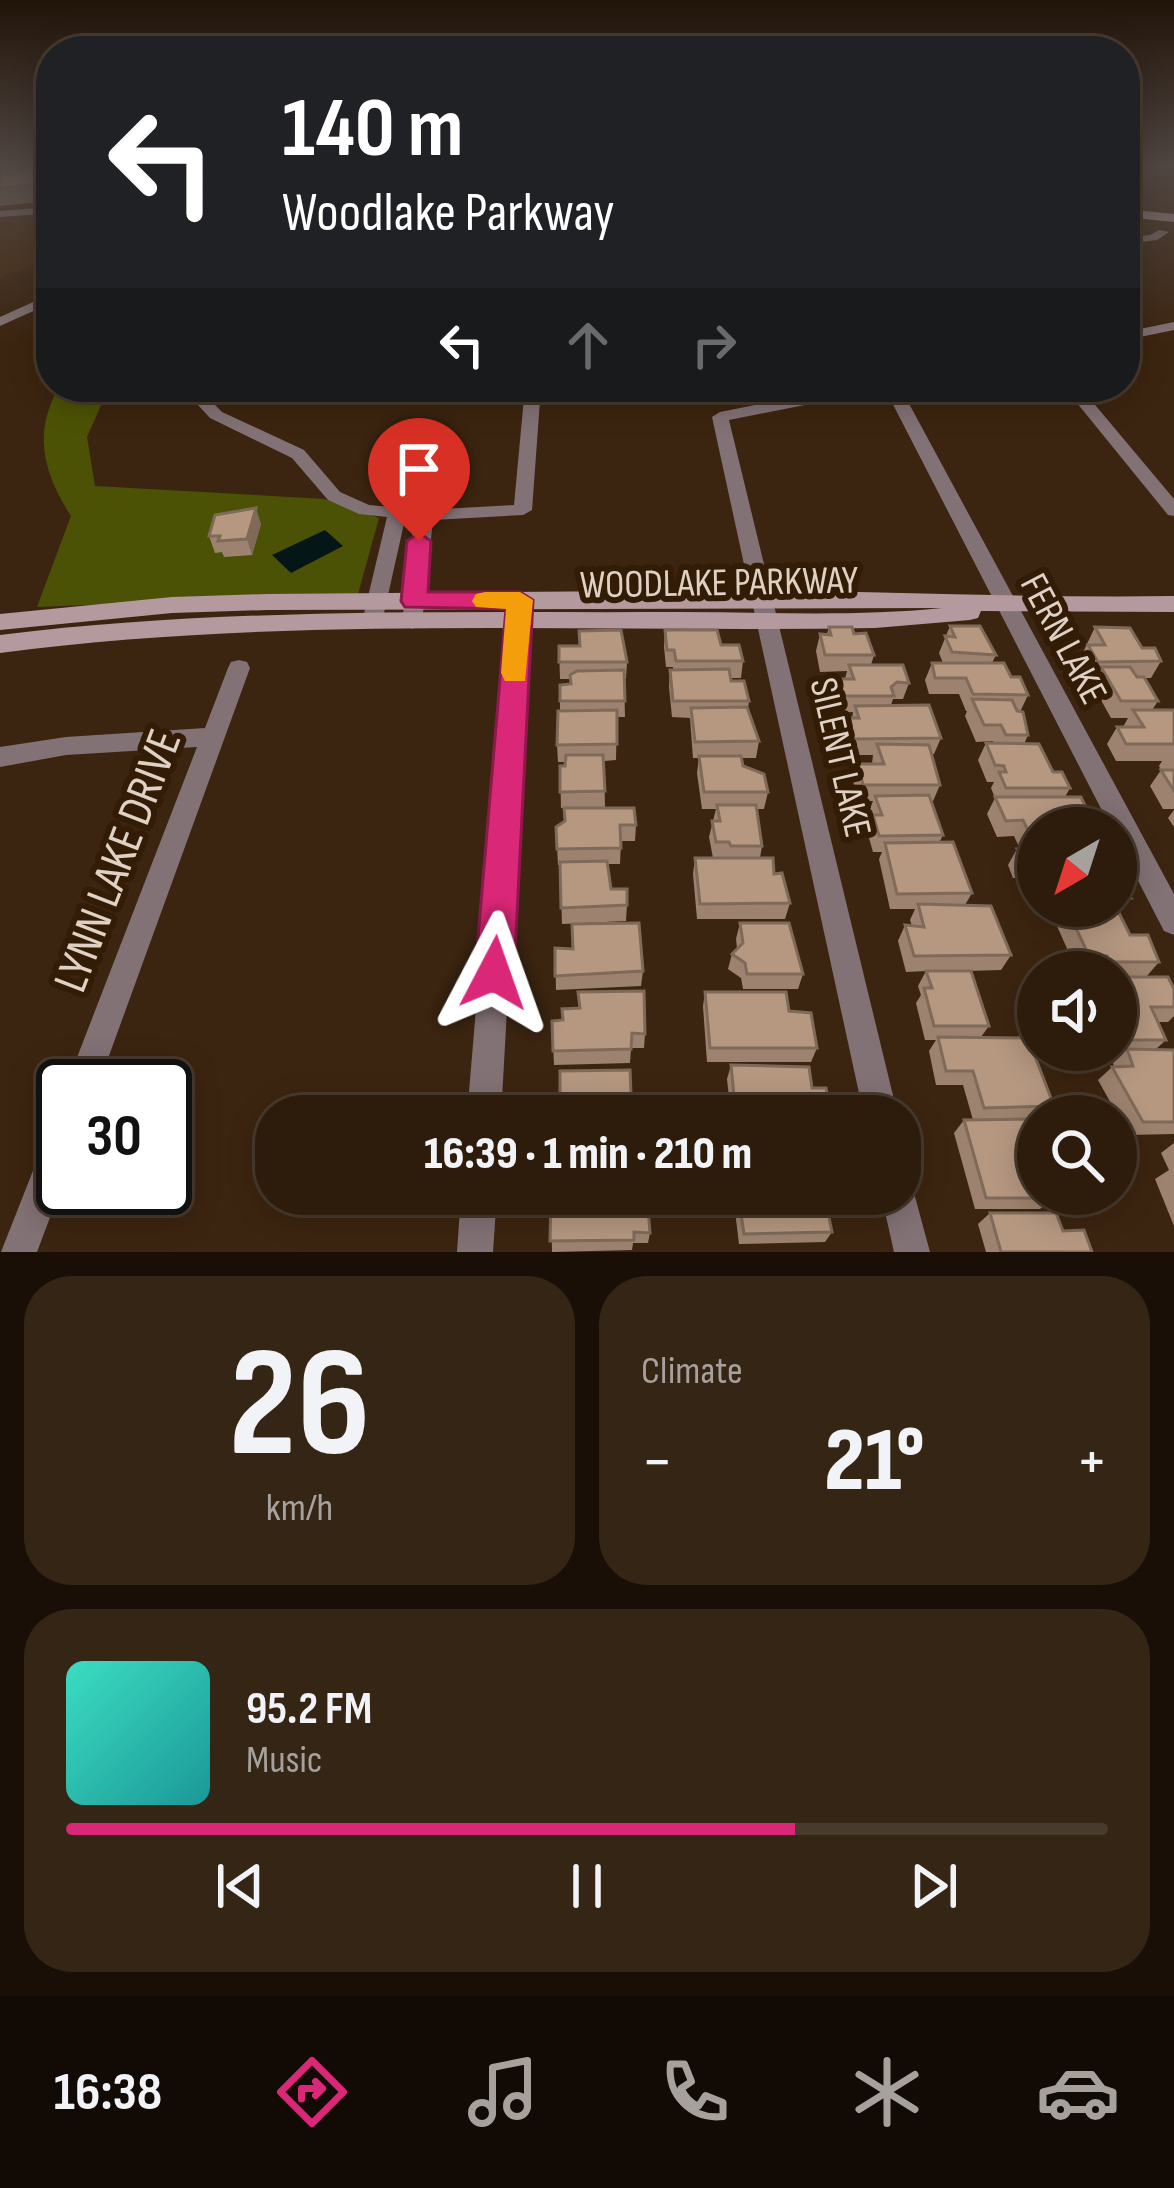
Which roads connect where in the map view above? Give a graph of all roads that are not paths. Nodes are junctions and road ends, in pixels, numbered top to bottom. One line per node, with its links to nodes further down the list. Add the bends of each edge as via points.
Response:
1 (1163, 232): 2 (street)
2 (1140, 239)
3 (36, 305): 4 (street)
4 (0, 322)
5 (1174, 326): 6 (street)
6 (1140, 333)
7 (206, 402): 13 (street, via 216,416 298,454 334,496)
8 (532, 402): 14 (street, via 523,510)
9 (795, 402): 19 (street, SILENT LAKE, via 720,417)
10 (900, 402): 18 (street, FERN LAKE)
11 (1084, 402): 12 (street)
12 (1174, 511)
13 (397, 514): 14 (street); 15 (street)
14 (424, 515): 16 (street)
15 (384, 561): 16 (street); 21 (street)
16 (418, 561): 22 (street)
17 (1174, 604): 18 (street, WOODLAKE PARKWAY)
18 (1008, 606): 19 (street, WOODLAKE PARKWAY, via 946,616); 29 (street, FERN LAKE)
19 (765, 609): 20 (street, WOODLAKE PARKWAY); 32 (street, SILENT LAKE)
20 (519, 611): 22 (street, WOODLAKE PARKWAY); 31 (street)
21 (374, 612): 22 (street, WOODLAKE PARKWAY); 23 (street, WOODLAKE PARKWAY)
22 (413, 612)
23 (149, 617): 24 (street, WOODLAKE PARKWAY); 25 (street, WOODLAKE PARKWAY)
24 (0, 622)
25 (0, 644)
26 (239, 668): 27 (street, LYNN LAKE DRIVE)
27 (214, 737): 28 (street); 30 (street, LYNN LAKE DRIVE)
28 (0, 757)
29 (1174, 922)
30 (92, 1059)
31 (485, 1095)
32 (876, 1095)
33 (36, 1209): 36 (street)
34 (478, 1215): 37 (street)
35 (904, 1215): 38 (street)
36 (20, 1252)
37 (475, 1252)
38 (912, 1252)

